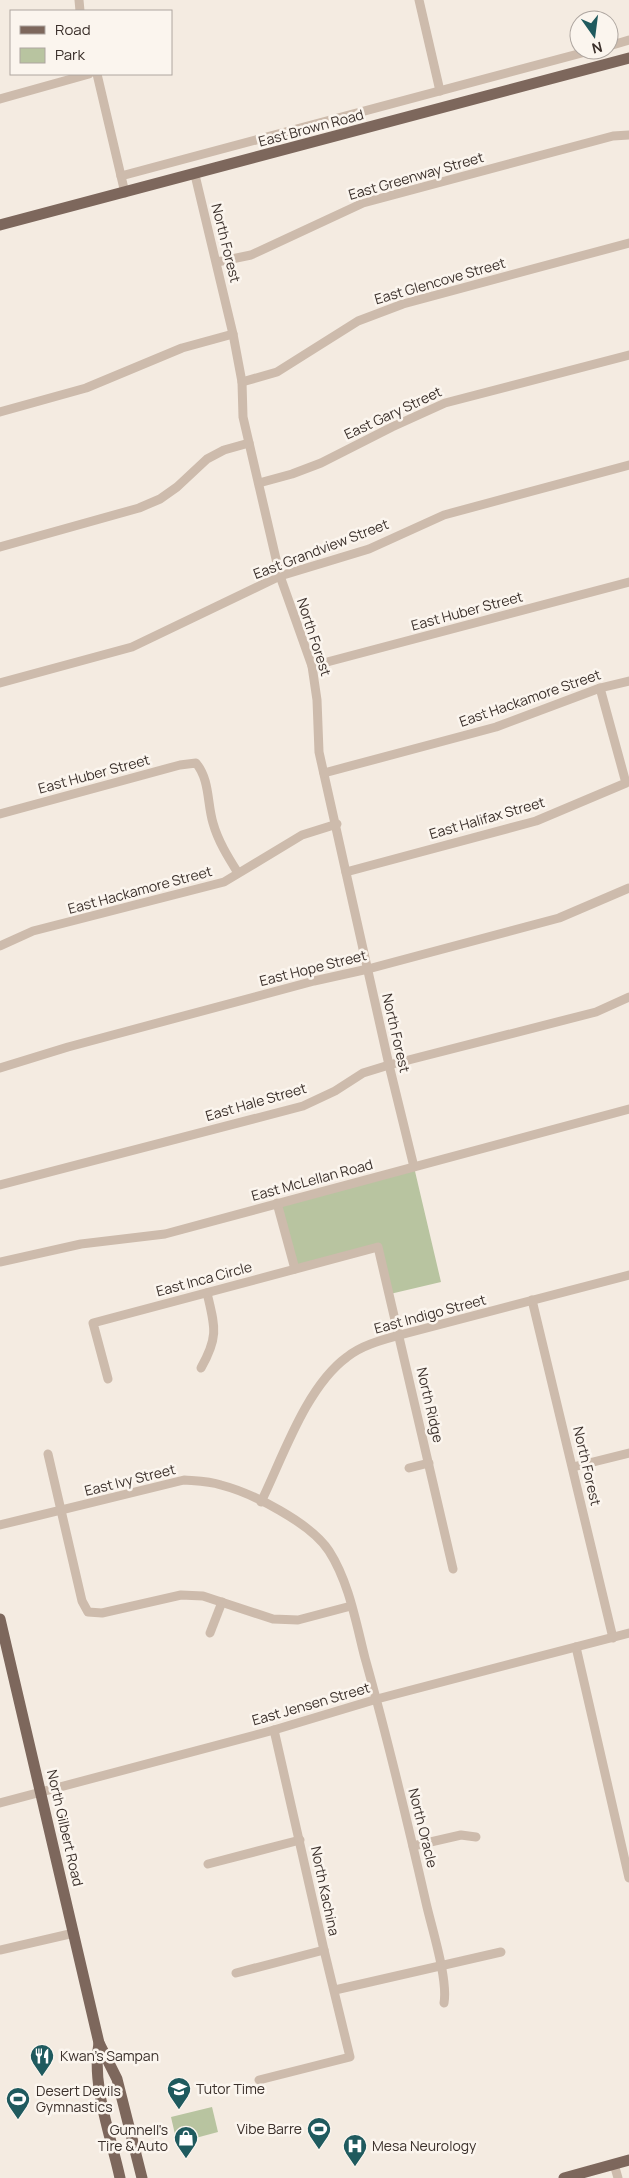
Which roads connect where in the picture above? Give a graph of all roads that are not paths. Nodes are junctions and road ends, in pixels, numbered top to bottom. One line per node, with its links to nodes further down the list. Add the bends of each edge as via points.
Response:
1 (419, 0): 6 (street)
2 (569, 56): 6 (street, East Brown Road)
3 (629, 58): 9 (main road, East Brown Road)
4 (85, 75): 7 (street)
5 (97, 75): 10 (street)
6 (440, 91): 10 (street, East Brown Road)
7 (0, 99)
8 (629, 134): 14 (street, East Greenway Street, via 364,203 251,254)
9 (195, 174): 11 (main road, East Brown Road); 14 (street, North Forest)
10 (121, 176): 11 (street)
11 (125, 193): 12 (main road, East Brown Road)
12 (0, 225)
13 (629, 243): 17 (street, East Glencove Street, via 403,304 358,321 277,372)
14 (217, 262): 15 (street, North Forest)
15 (233, 334): 17 (street, North Forest); 18 (street, via 182,348 86,388)
16 (629, 354): 21 (street, East Gary Street, via 445,403 321,463)
17 (242, 382): 19 (street, North Forest, via 243,417)
18 (0, 412)
19 (249, 443): 21 (street, North Forest); 22 (street, via 207,459 177,487 139,508)
20 (629, 465): 23 (street, East Grandview Street, via 444,515 369,549)
21 (259, 483): 23 (street, North Forest)
22 (0, 547)
23 (280, 576): 25 (street, North Forest); 27 (street, East Grandview Street, via 132,647)
24 (629, 582): 25 (street, East Huber Street)
25 (312, 666): 29 (street, North Forest, via 319,752)
26 (629, 681): 28 (street, East Hackamore Street)
27 (0, 683)
28 (600, 688): 29 (street, East Hackamore Street, via 496,727); 32 (street, East Halifax Street, via 626,782 536,821)
29 (324, 773): 31 (street, North Forest)
30 (0, 814): 33 (street, East Huber Street, via 196,763 205,779 213,824)
31 (337, 824): 32 (street, North Forest); 33 (street, East Hackamore Street, via 302,835)
32 (346, 872): 36 (street, North Forest)
33 (238, 873): 35 (street, East Hackamore Street, via 212,886 34,932)
34 (629, 888): 36 (street, East Hope Street, via 558,918)
35 (0, 946)
36 (368, 969): 38 (street, North Forest); 39 (street, East Hope Street, via 304,983)
37 (629, 997): 38 (street, East Hale Street, via 596,1012)
38 (389, 1065): 41 (street, North Forest); 42 (street, East Hale Street, via 363,1073 303,1106)
39 (0, 1068)
40 (629, 1109): 41 (street, East McLellan Road)
41 (414, 1166): 43 (street, East McLellan Road)
42 (0, 1185)
43 (277, 1204): 45 (street, East McLellan Road, via 165,1234 81,1244); 46 (street)
44 (378, 1247): 46 (street, East Inca Circle); 50 (street, North Ridge)
45 (0, 1262)
46 (295, 1269): 48 (street, East Inca Circle)
47 (629, 1275): 49 (street, East Indigo Street)
48 (207, 1293): 51 (street, via 215,1336 211,1352); 52 (street, East Inca Circle, via 93,1323)
49 (532, 1300): 50 (street, East Indigo Street); 56 (street, North Forest)
50 (400, 1335): 55 (street, North Ridge); 58 (street, East Indigo Street, via 370,1344 347,1356 326,1376 309,1402)
51 (201, 1368)
52 (108, 1379)
53 (629, 1453): 56 (street)
54 (48, 1454): 59 (street)
55 (429, 1462): 57 (street); 61 (street, North Ridge)
56 (573, 1467): 67 (street, North Forest)
57 (409, 1468)
58 (261, 1502): 59 (street, East Ivy Street, via 223,1485 184,1480); 63 (street, via 297,1520 316,1535 341,1574)
59 (62, 1510): 60 (street, East Ivy Street); 62 (street, via 82,1601 88,1612 102,1613 181,1595 203,1596)
60 (0, 1525)
61 (453, 1569)
62 (222, 1602): 63 (street, via 274,1619 298,1620); 65 (street)
63 (351, 1606): 69 (street)
64 (0, 1619): 71 (main road, North Gilbert Road)
65 (210, 1633)
66 (629, 1633): 67 (street, East Jensen Street)
67 (613, 1638): 68 (street, East Jensen Street)
68 (576, 1647): 69 (street, East Jensen Street); 77 (street)
69 (377, 1699): 70 (street, East Jensen Street); 75 (street, North Oracle)
70 (274, 1730): 71 (street, East Jensen Street); 74 (street, North Kachina)
71 (41, 1792): 72 (street, East Jensen Street); 78 (main road, North Gilbert Road)
72 (0, 1803)
73 (476, 1837): 75 (street, via 461,1835)
74 (300, 1840): 76 (street); 80 (street, North Kachina)
75 (413, 1846): 82 (street, North Oracle)
76 (208, 1864)
77 (629, 1878)
78 (74, 1933): 79 (street); 86 (main road, North Gilbert Road)
79 (0, 1950)
80 (324, 1950): 83 (street); 84 (street, North Kachina)
81 (501, 1952): 82 (street)
82 (440, 1965): 84 (street); 85 (street, North Oracle, via 446,1994)
83 (236, 1973)
84 (335, 1990): 87 (street, North Kachina, via 350,2057)
85 (444, 2003)
86 (100, 2043): 90 (main road, North Gilbert Road, via 97,2056 99,2084); 91 (main road, North Gilbert Road, via 117,2079)
87 (259, 2080)
88 (629, 2160): 89 (main road)
89 (614, 2164): 92 (main road); 93 (street)
90 (120, 2178)
91 (142, 2178)
92 (564, 2178)
93 (618, 2178)

